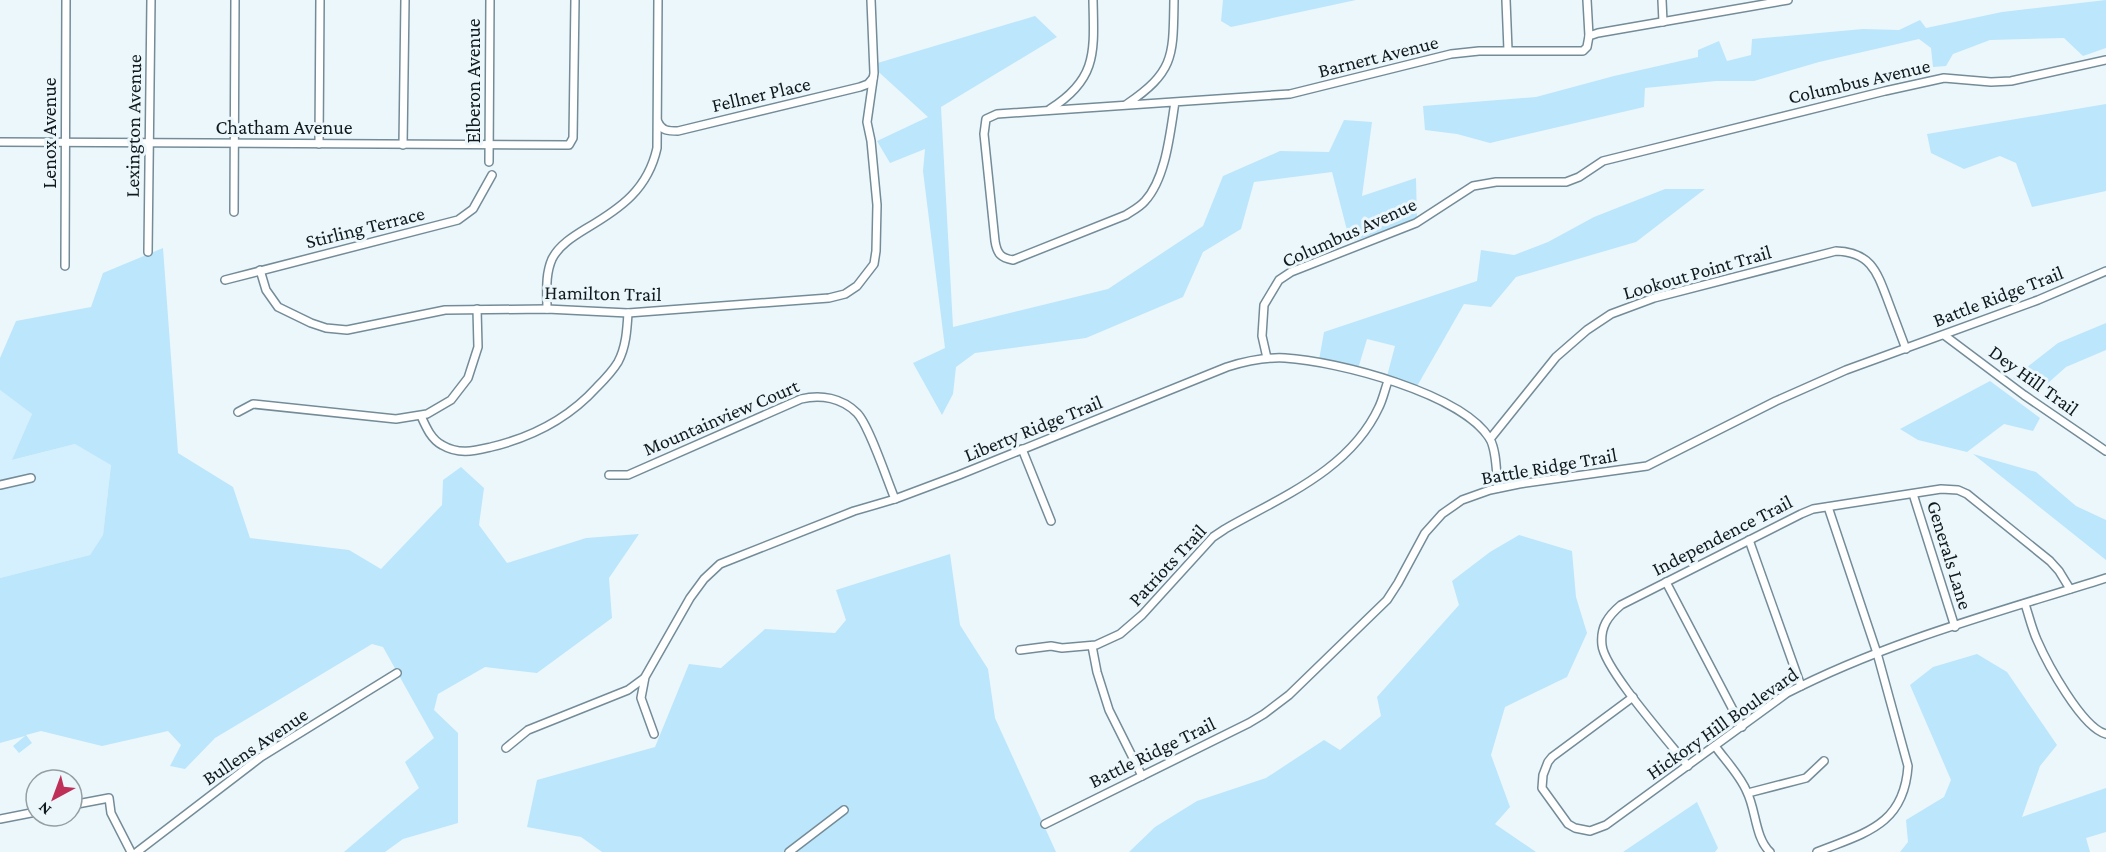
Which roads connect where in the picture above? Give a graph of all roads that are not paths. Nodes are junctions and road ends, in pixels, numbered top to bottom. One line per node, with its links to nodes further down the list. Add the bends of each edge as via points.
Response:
1 (66, 0): 26 (street, Lenox Avenue)
2 (151, 0): 27 (street, Lexington Avenue)
3 (235, 0): 28 (street)
4 (320, 0): 29 (street)
5 (405, 0): 31 (street)
6 (490, 0): 30 (street, Elberon Avenue)
7 (575, 0): 30 (street, Chatham Avenue, via 573,138 569,145)
8 (658, 0): 24 (street)
9 (872, 0): 20 (street, Hamilton Trail)
10 (1093, 0): 23 (street, via 1093,48 1086,74 1077,88)
11 (1174, 0): 22 (street, via 1174,43 1169,62 1153,84)
12 (1506, 0): 18 (street)
13 (1587, 0): 17 (street)
14 (1662, 0): 16 (street)
15 (1788, 0): 16 (street, Barnert Avenue)
16 (1663, 22): 17 (street, Barnert Avenue)
17 (1589, 36): 18 (street, Barnert Avenue, via 1583,51)
18 (1508, 50): 21 (street, Barnert Avenue, via 1451,54 1290,94)
19 (2106, 60): 45 (street, Columbus Avenue, via 2011,81 1944,78 1885,91 1621,156 1566,182 1496,182 1473,186 1416,223 1291,272 1280,280 1264,305 1262,336)
20 (873, 78): 24 (street, Fellner Place, via 860,87 678,130 662,129); 42 (street, Hamilton Trail, via 867,122 877,205 876,251 874,264 857,286 829,298)
21 (1174, 102): 22 (street, Barnert Avenue); 23 (street, Barnert Avenue, via 1159,179 1141,205 1126,215 1013,260 1000,256 996,247 984,126 992,115)
22 (1126, 105): 23 (street, Barnert Avenue)
23 (1048, 110)
24 (657, 122): 41 (street, via 655,158 642,185 628,201 576,235 553,257 547,277)
25 (0, 142): 26 (street, Chatham Avenue)
26 (65, 142): 27 (street, Chatham Avenue); 36 (street, Lenox Avenue)
27 (149, 143): 28 (street, Chatham Avenue); 35 (street, Lexington Avenue)
28 (234, 144): 29 (street, Chatham Avenue); 34 (street)
29 (319, 144): 31 (street, Chatham Avenue)
30 (489, 144): 31 (street, Chatham Avenue); 32 (street, Elberon Avenue)
31 (403, 145)
32 (489, 162)
33 (492, 175): 37 (street, Stirling Terrace, via 473,209 458,220)
34 (234, 212)
35 (148, 252)
36 (65, 266)
37 (260, 270): 39 (street, Stirling Terrace); 40 (street, Hamilton Trail, via 266,290 278,307 302,320 335,330 368,327 433,312)
38 (2106, 271): 43 (street, Battle Ridge Trail)
39 (225, 280)
40 (477, 309): 41 (street, Hamilton Trail); 48 (street, via 478,347 468,378 452,399)
41 (547, 309): 42 (street, Hamilton Trail)
42 (628, 313): 48 (street, via 624,345 614,369 575,408 545,429 522,439 463,452 438,442)
43 (1944, 335): 44 (street, Battle Ridge Trail); 51 (street, Dey Hill Trail)
44 (1906, 349): 49 (street, Lookout Point Trail, via 1873,266 1861,256 1836,251 1654,298 1611,314 1556,357); 55 (street, Battle Ridge Trail, via 1776,401 1647,466)
45 (1267, 358): 46 (street, Liberty Ridge Trail, via 1311,362); 50 (street, Liberty Ridge Trail, via 1227,367)
46 (1388, 381): 49 (street, Liberty Ridge Trail, via 1449,404); 66 (street, Patriots Trail, via 1376,415 1341,459 1219,533 1131,626)
47 (238, 412): 48 (street, via 253,404 396,419)
48 (421, 416)
49 (1490, 439): 55 (street)
50 (1022, 449): 57 (street, Liberty Ridge Trail); 59 (street)
51 (2106, 451)
52 (609, 475): 57 (street, Mountainview Court, via 628,475 801,399 826,396 858,413)
53 (31, 478): 54 (street)
54 (0, 485)
55 (1498, 488): 80 (street, Battle Ridge Trail, via 1462,500 1442,514 1425,532 1387,600 1273,708)
56 (1913, 494): 58 (street, Independence Trail); 63 (street, Independence Trail, via 1941,489 1967,494 2050,561); 65 (street, Generals Lane)
57 (894, 499): 70 (street, Liberty Ridge Trail, via 720,564 690,598)
58 (1828, 507): 60 (street, Independence Trail, via 1801,514); 68 (street)
59 (1051, 521)
60 (1749, 540): 62 (street, Independence Trail); 71 (street)
61 (2106, 578): 63 (street, Hickory Hill Boulevard)
62 (1666, 582): 72 (street, Independence Trail, via 1621,605 1605,621 1604,656); 73 (street)
63 (2070, 590): 64 (street, Hickory Hill Boulevard)
64 (2025, 604): 65 (street, Hickory Hill Boulevard); 75 (street, via 2038,641 2076,710 2093,728)
65 (1955, 627): 68 (street, Hickory Hill Boulevard)
66 (1092, 646): 67 (street, Patriots Trail); 80 (street, via 1109,710)
67 (1020, 650)
68 (1877, 653): 71 (street, Hickory Hill Boulevard); 91 (street, via 1907,758 1905,786 1900,801 1875,828)
69 (397, 673): 88 (street, Bullens Avenue, via 261,757)
70 (645, 677): 74 (street, Liberty Ridge Trail, via 641,698); 77 (street, via 628,690 528,730)
71 (1801, 686): 73 (street, Hickory Hill Boulevard)
72 (1633, 697): 79 (street, Independence Trail); 79 (street, Hickory Hill Boulevard, via 1548,762 1542,788 1568,824 1590,831 1606,825)
73 (1742, 726): 76 (street, Hickory Hill Boulevard)
74 (654, 734)
75 (2106, 734)
76 (1715, 746): 79 (street, Hickory Hill Boulevard); 81 (street)
77 (506, 748)
78 (1824, 761): 81 (street, via 1806,778)
79 (1688, 766)
80 (1142, 776): 86 (street, Battle Ridge Trail)
81 (1748, 793): 90 (street, via 1761,839)
82 (84, 803): 87 (street, via 109,798 111,813)
83 (844, 810): 89 (street)
84 (24, 814): 85 (street)
85 (0, 819)
86 (1044, 824)
87 (131, 852)
88 (137, 852)
89 (789, 852)
90 (1770, 852)
91 (1817, 852)

